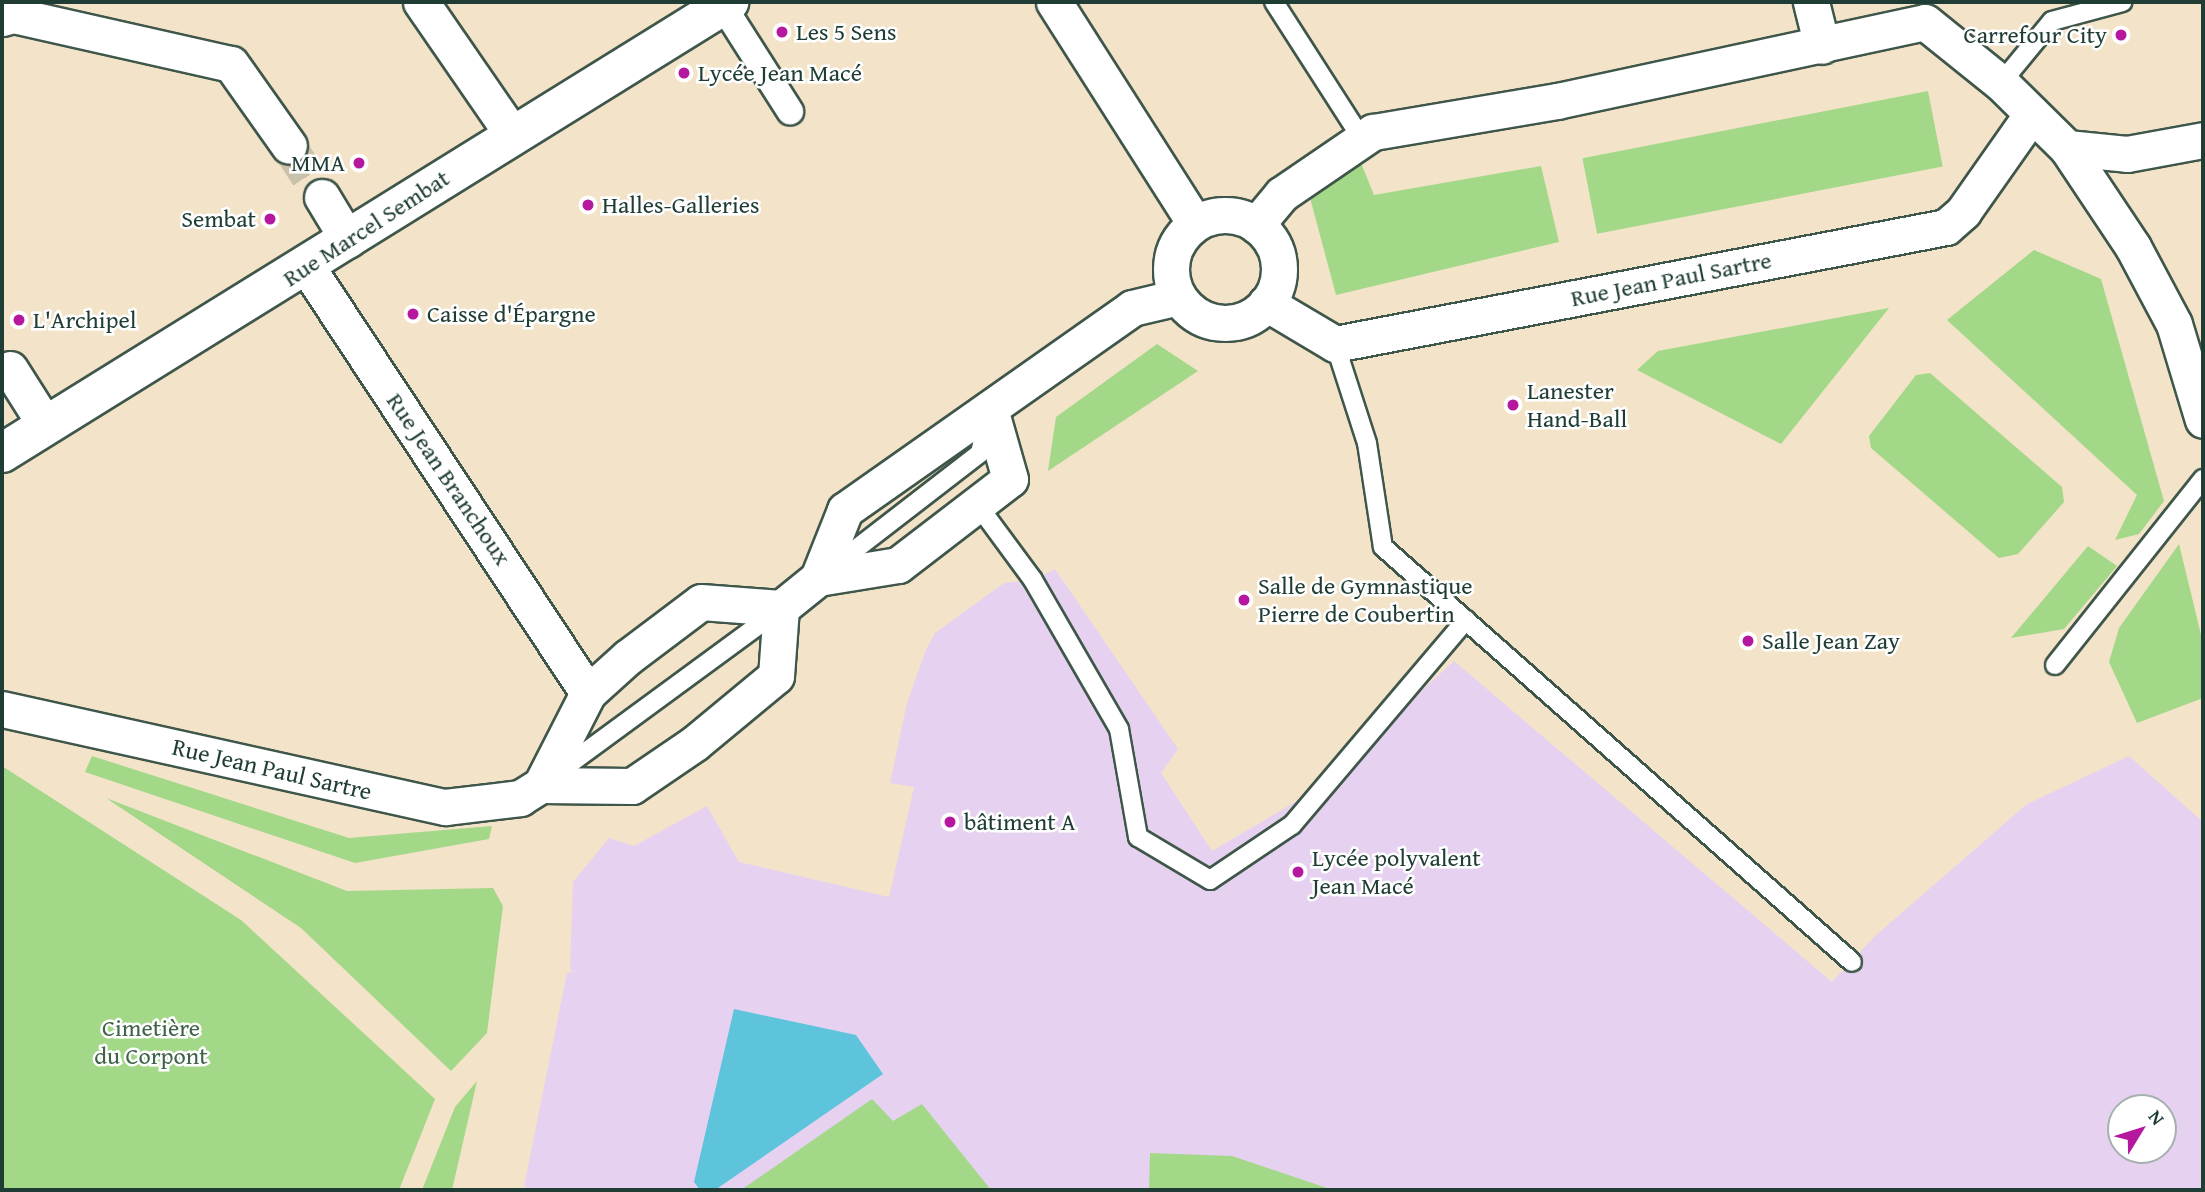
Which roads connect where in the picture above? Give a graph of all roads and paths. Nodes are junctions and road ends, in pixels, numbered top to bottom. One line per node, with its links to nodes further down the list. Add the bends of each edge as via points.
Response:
1 (421, 2): 12 (street)
2 (1054, 2): 18 (street)
3 (1274, 2): 13 (lane)
4 (1811, 2): 8 (street)
5 (2123, 2): 9 (lane, via 2052,21)
6 (726, 4): 10 (street); 12 (street, Rue Marcel Sembat)
7 (6, 11): 15 (street, via 231,64)
8 (1822, 46): 9 (street, via 1925,22); 13 (street, via 1557,101 1373,132)
9 (2001, 83): 11 (street)
10 (790, 111)
11 (2032, 114): 16 (street); 24 (street, Rue Jean Paul Sartre, via 1963,212 1946,228)
12 (512, 134): 20 (street, Rue Marcel Sembat)
13 (1362, 139): 19 (street, via 1282,194)
14 (2203, 140): 16 (street, via 2127,154)
15 (289, 146)
16 (2067, 148): 27 (street, via 2133,247 2174,324)
17 (322, 197): 20 (street)
18 (1195, 223): 19 (street, via 1220,214); 22 (street, via 1172,254 1171,279)
19 (1255, 225): 23 (street, via 1275,250 1279,281)
20 (348, 240): 21 (street, Rue Marcel Sembat)
21 (307, 267): 28 (street, Rue Marcel Sembat); 36 (street, Rue Jean Branchoux)
22 (1178, 297): 23 (street, via 1197,316 1215,322 1243,319); 26 (street, via 1132,308)
23 (1266, 303): 24 (street)
24 (1335, 344): 34 (lane, via 1367,443 1383,547)
25 (10, 369): 28 (street)
26 (990, 409): 31 (street, via 1010,479); 32 (street, via 845,510)
27 (2203, 420)
28 (46, 426): 29 (street, Rue Marcel Sembat)
29 (2, 453)
30 (2203, 479): 35 (lane)
31 (977, 504): 32 (street, via 898,565); 34 (lane, via 1033,580 1118,729 1138,837 1210,880 1292,825)
32 (818, 578): 33 (street)
33 (781, 608): 36 (street, via 701,602); 38 (lane); 38 (street, Rue Jean Paul Sartre, via 776,676 695,743 632,786)
34 (1466, 620): 39 (lane)
35 (2055, 665)
36 (588, 692): 38 (street)
37 (2, 709): 38 (street, Rue Jean Paul Sartre, via 445,807 520,798)
38 (541, 785)
39 (1852, 962)

